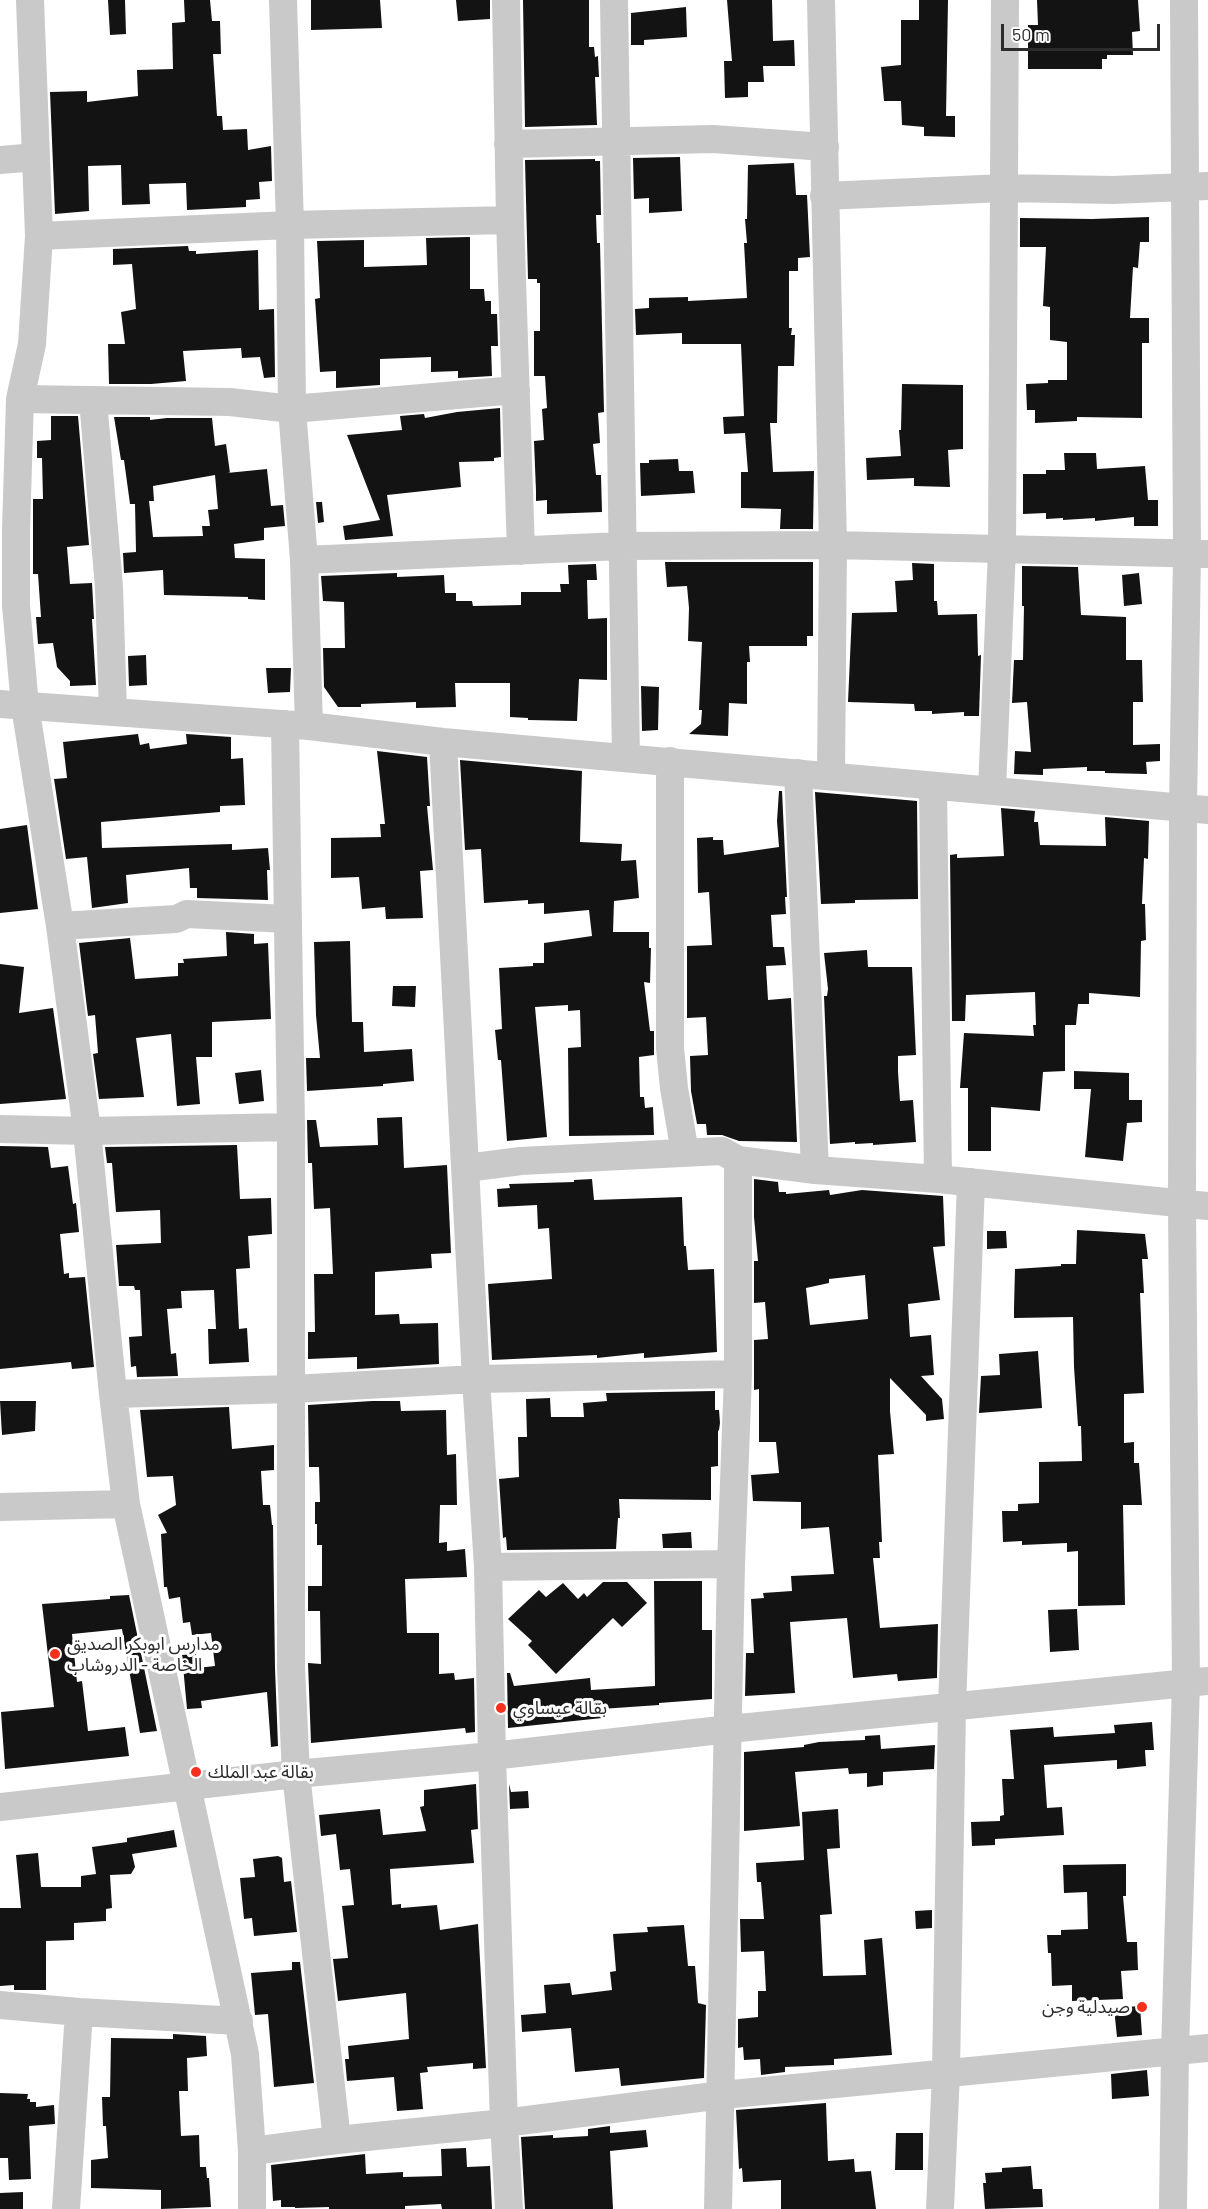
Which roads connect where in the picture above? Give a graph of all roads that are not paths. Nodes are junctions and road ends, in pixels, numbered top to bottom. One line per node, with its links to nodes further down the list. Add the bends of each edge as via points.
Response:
1 (30, 0): 11 (street)
2 (283, 0): 17 (street)
3 (506, 0): 9 (street)
4 (614, 0): 8 (street)
5 (820, 0): 10 (street)
6 (1005, 0): 14 (street)
7 (1184, 0): 13 (street)
8 (617, 142): 9 (street); 10 (street, via 714,139); 24 (street)
9 (508, 144): 16 (street)
10 (825, 147): 15 (street)
11 (36, 157): 12 (street); 18 (street)
12 (0, 160)
13 (1197, 186): 14 (street, via 1113,190); 27 (street)
14 (1004, 188): 15 (street); 25 (street)
15 (824, 196): 23 (street)
16 (510, 220): 17 (street); 19 (street)
17 (290, 225): 18 (street); 22 (street)
18 (39, 236): 20 (street, via 32,344)
19 (516, 390): 22 (street); 26 (street)
20 (20, 399): 21 (street); 29 (street)
21 (93, 400): 22 (street, via 230,402); 30 (street, via 110,587)
22 (292, 409): 28 (street)
23 (832, 545): 24 (street); 25 (street); 36 (street)
24 (621, 546): 26 (street); 33 (street)
25 (1002, 549): 27 (street); 38 (street)
26 (520, 551): 28 (street)
27 (1197, 554): 39 (street)
28 (304, 560): 31 (street)
29 (13, 705): 30 (street); 41 (street)
30 (113, 711): 31 (street)
31 (297, 725): 32 (street); 40 (street)
32 (442, 742): 33 (street); 47 (street)
33 (626, 756): 34 (street)
34 (670, 761): 35 (street); 45 (street, via 670,1048)
35 (798, 773): 36 (street); 48 (street)
36 (831, 776): 37 (street)
37 (933, 786): 38 (street); 49 (street)
38 (992, 790): 39 (street)
39 (1195, 809): 51 (street)
40 (287, 919): 41 (street, via 187,915 176,919); 42 (street)
41 (60, 926): 44 (street)
42 (291, 1127): 44 (street); 54 (street)
43 (0, 1129): 44 (street)
44 (87, 1131): 55 (street)
45 (685, 1153): 46 (street, via 722,1151); 47 (street, via 521,1161)
46 (738, 1160): 48 (street); 52 (street)
47 (466, 1168): 53 (street)
48 (815, 1170): 49 (street)
49 (938, 1179): 50 (street)
50 (971, 1182): 51 (street); 61 (street)
51 (1195, 1205): 60 (street)
52 (738, 1374): 53 (street); 58 (street)
53 (476, 1379): 54 (street); 59 (street)
54 (292, 1389): 55 (street); 64 (street, via 290,1614)
55 (113, 1394): 56 (street)
56 (126, 1504): 57 (street); 65 (street)
57 (0, 1507)
58 (731, 1564): 59 (street); 62 (street)
59 (488, 1567): 63 (street)
60 (1197, 1682): 61 (street); 71 (street)
61 (952, 1707): 62 (street); 72 (street)
62 (729, 1729): 63 (street); 73 (street)
63 (492, 1756): 64 (street); 74 (street)
64 (296, 1774): 65 (street); 75 (street)
65 (187, 1787): 66 (street); 69 (street)
66 (0, 1807)
67 (0, 2005): 68 (street)
68 (79, 2012): 69 (street); 77 (street)
69 (239, 2021): 76 (street, via 249,2086)
70 (1208, 2048): 71 (street)
71 (1175, 2051): 72 (street); 82 (street)
72 (946, 2073): 73 (street); 81 (street)
73 (722, 2095): 74 (street); 80 (street)
74 (504, 2123): 75 (street); 79 (street)
75 (337, 2140): 76 (street)
76 (252, 2151): 78 (street)
77 (66, 2209)
78 (252, 2209)
79 (509, 2209)
80 (718, 2209)
81 (940, 2209)
82 (1173, 2209)

